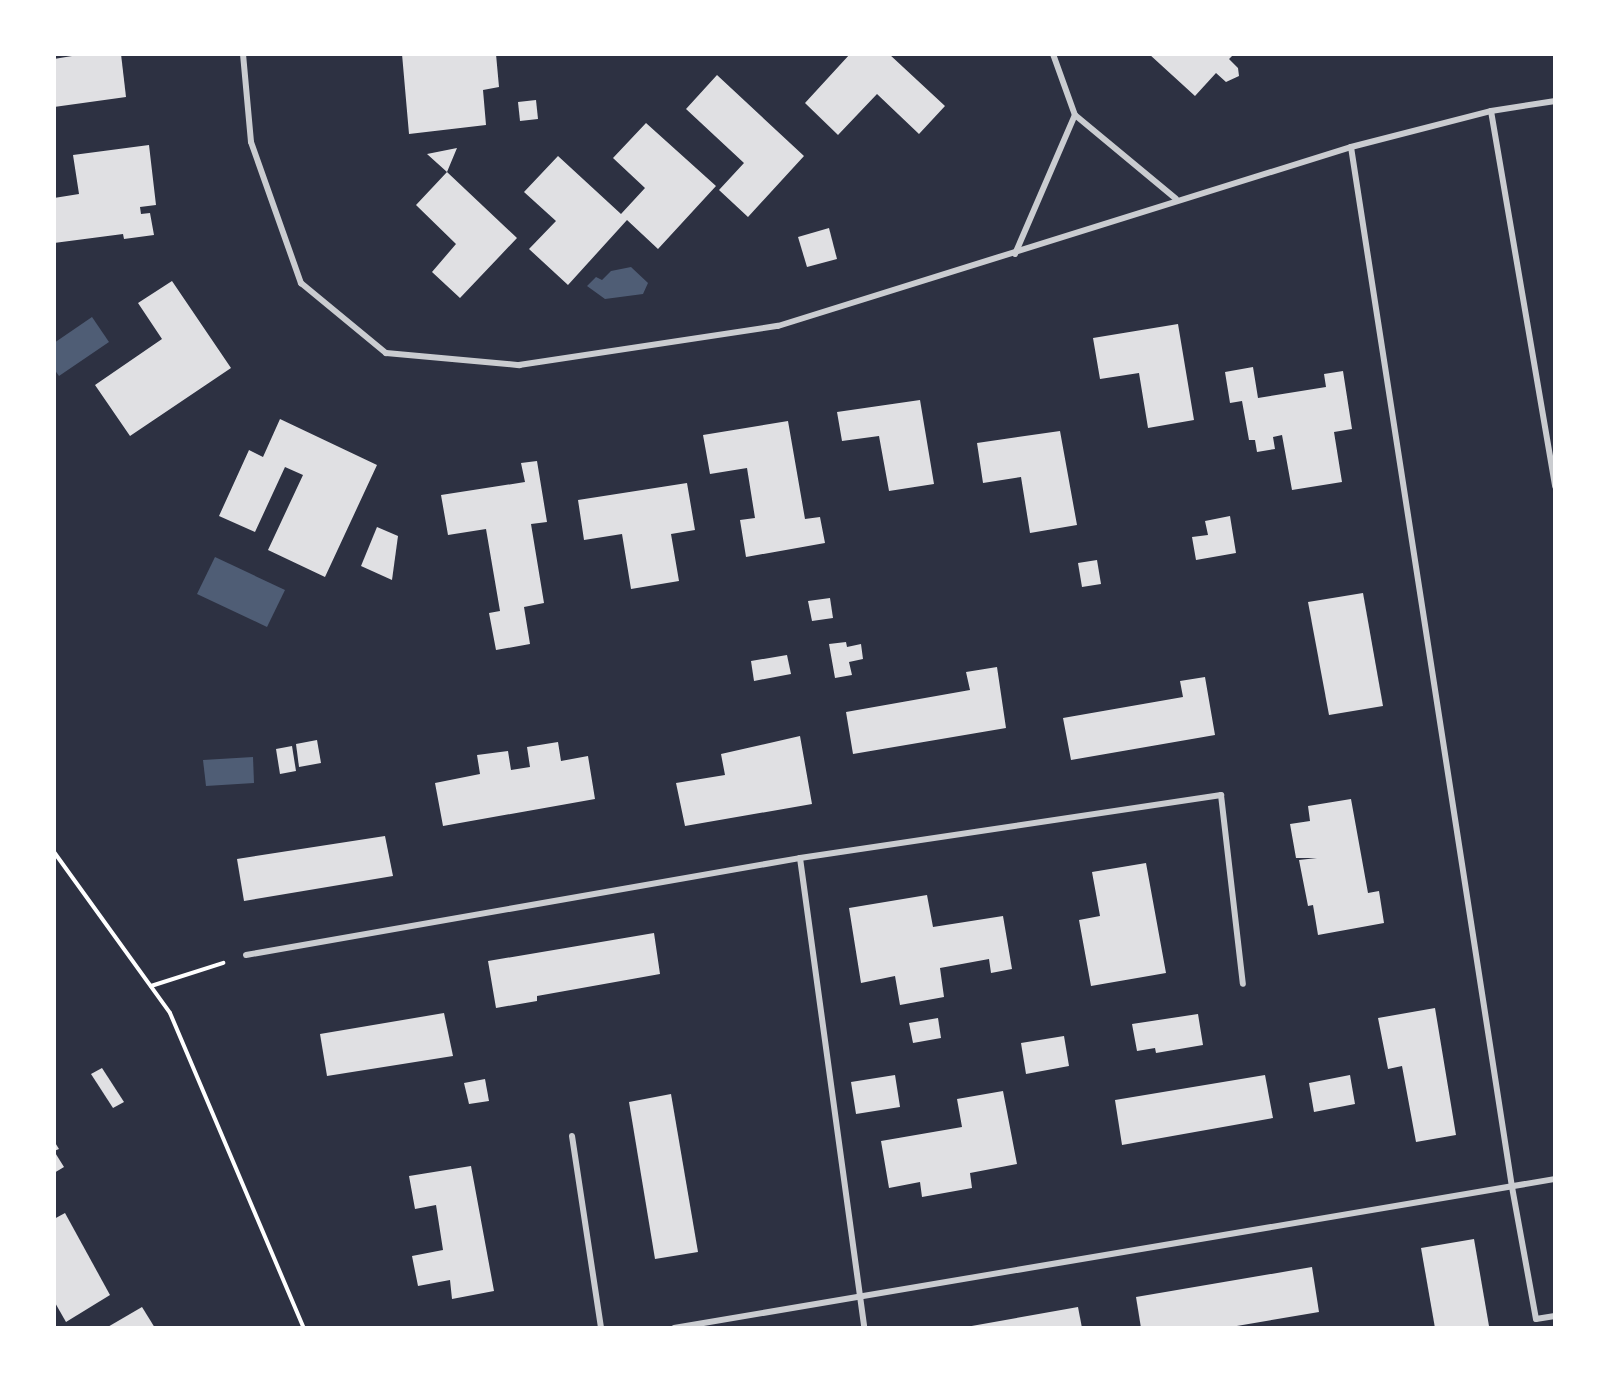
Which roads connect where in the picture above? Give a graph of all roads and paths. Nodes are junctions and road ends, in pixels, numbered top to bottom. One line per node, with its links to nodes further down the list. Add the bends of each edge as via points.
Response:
1 (243, 54): 8 (street, via 251,142 301,283 386,353 519,365 778,326)
2 (1053, 54): 5 (street)
3 (1555, 101): 4 (street)
4 (1491, 111): 6 (street); 9 (street)
5 (1075, 115): 7 (street); 8 (street)
6 (1351, 147): 7 (street); 17 (street)
7 (1176, 199): 8 (street)
8 (1016, 254)
9 (1555, 487)
10 (54, 852): 14 (path)
11 (800, 858): 12 (street); 13 (street, via 1221,795); 18 (street)
12 (246, 955): 14 (path)
13 (1243, 984)
14 (151, 986): 20 (path, via 170,1014)
15 (572, 1136): 21 (street)
16 (1555, 1179): 17 (street)
17 (1512, 1187): 18 (street); 19 (street, via 1536,1319)
18 (858, 1297): 22 (street); 23 (street)
19 (1555, 1316)
20 (303, 1328)
21 (600, 1328)
22 (674, 1328)
23 (864, 1328)

